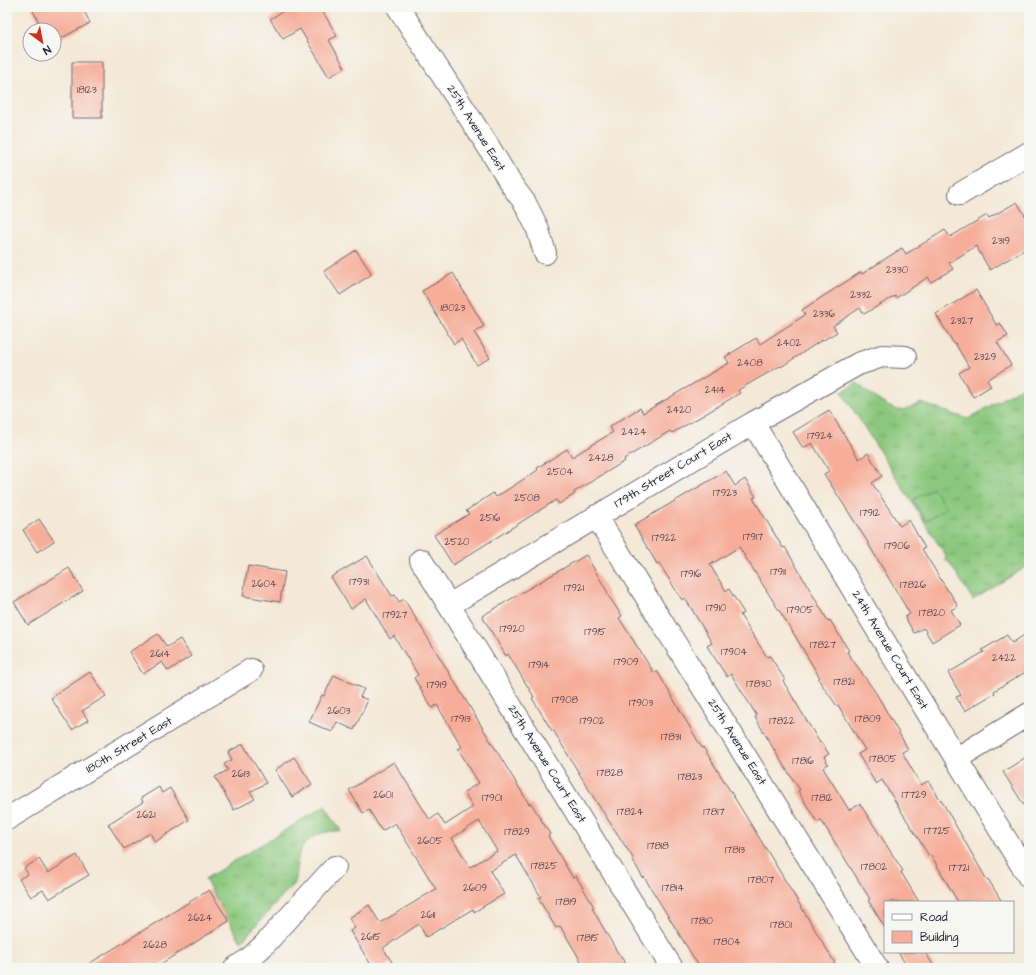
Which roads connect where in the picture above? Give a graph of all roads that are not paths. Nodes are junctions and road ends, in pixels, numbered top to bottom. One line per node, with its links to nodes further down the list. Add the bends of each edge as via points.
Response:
1 (398, 7): 4 (street, 25th Avenue East, via 525,203 537,227)
2 (1029, 154): 3 (street)
3 (960, 194)
4 (545, 253)
5 (906, 357): 6 (street, 179th Street Court East, via 882,356 858,364)
6 (753, 422): 7 (street, 179th Street Court East); 12 (street, 24th Avenue Court East)
7 (596, 516): 9 (street, 179th Street Court East); 18 (street, 25th Avenue East)
8 (421, 560): 9 (street, 25th Avenue Court East)
9 (449, 605): 17 (street, 25th Avenue Court East)
10 (251, 670): 13 (street, 180th Street East)
11 (1029, 714): 12 (street)
12 (956, 759): 15 (street, 24th Avenue Court East)
13 (7, 819)
14 (335, 867): 16 (street, via 264,945)
15 (1029, 877)
16 (235, 968)
17 (672, 968)
18 (877, 968)

